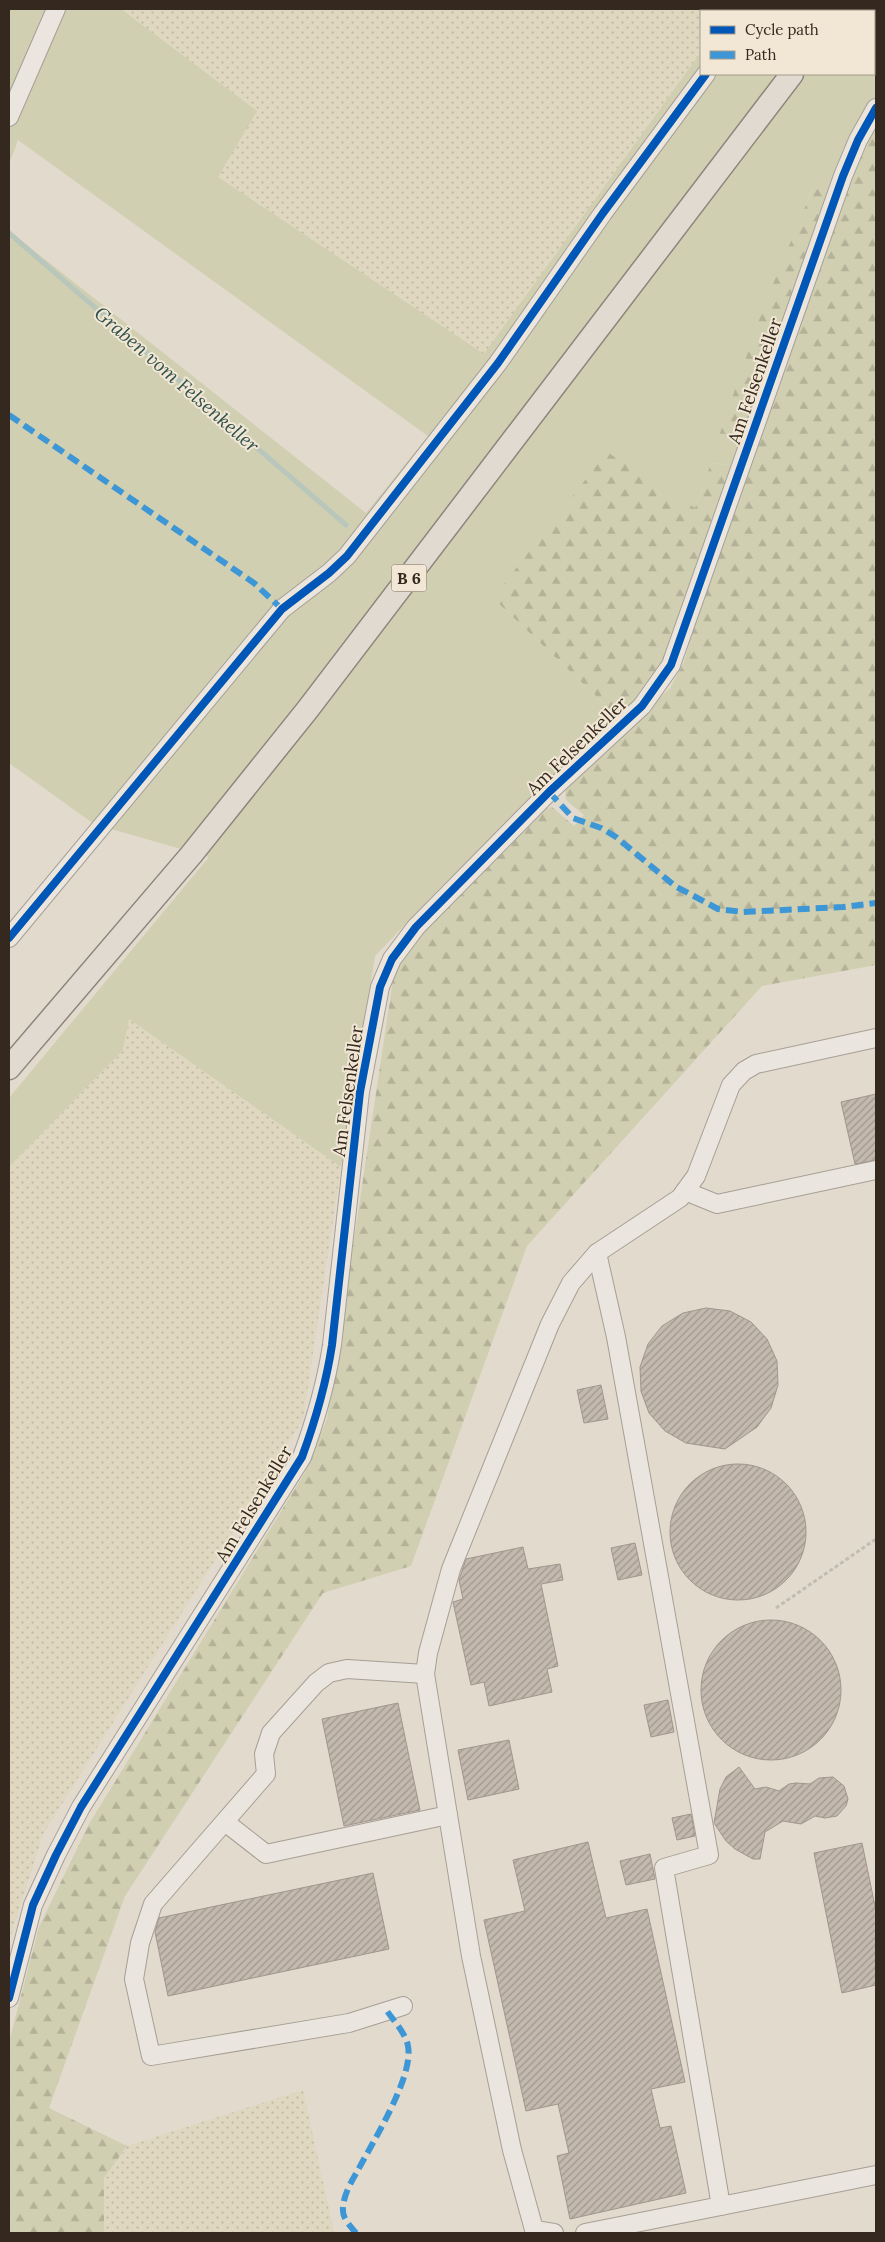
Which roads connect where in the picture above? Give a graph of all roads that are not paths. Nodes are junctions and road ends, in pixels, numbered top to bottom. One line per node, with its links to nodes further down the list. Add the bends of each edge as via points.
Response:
1 (56, 9): 5 (street)
2 (705, 75): 6 (street, via 498,363 347,556 282,609)
3 (791, 75): 8 (main road, B 6, via 308,709 191,855)
4 (876, 108): 15 (street, Am Felsenkeller, via 843,176 671,665 642,706 550,792 423,920 392,959 380,987 360,1092 332,1345 319,1410 302,1456 81,1808 56,1855 34,1906)
5 (9, 117)
6 (9, 938)
7 (876, 1038): 10 (street, via 756,1064 744,1071 731,1085 696,1176)
8 (9, 1068)
9 (876, 1170): 10 (street, via 717,1204)
10 (685, 1191): 11 (street, via 680,1198)
11 (597, 1253): 12 (street, via 571,1283 550,1324 451,1569); 18 (street, via 616,1338 709,1855 664,1868)
12 (425, 1674): 13 (street); 14 (street, via 347,1669 329,1673 271,1733 264,1754 266,1774)
13 (448, 1815): 14 (street, via 266,1854); 19 (street, via 471,1956 512,2150)
14 (225, 1822): 16 (street, via 153,1904 140,1943 134,1979 150,2056 349,2023)
15 (9, 1998)
16 (403, 2006)
17 (876, 2175): 18 (street)
18 (721, 2206): 21 (street)
19 (535, 2232): 20 (street)
20 (554, 2233)
21 (585, 2233)

